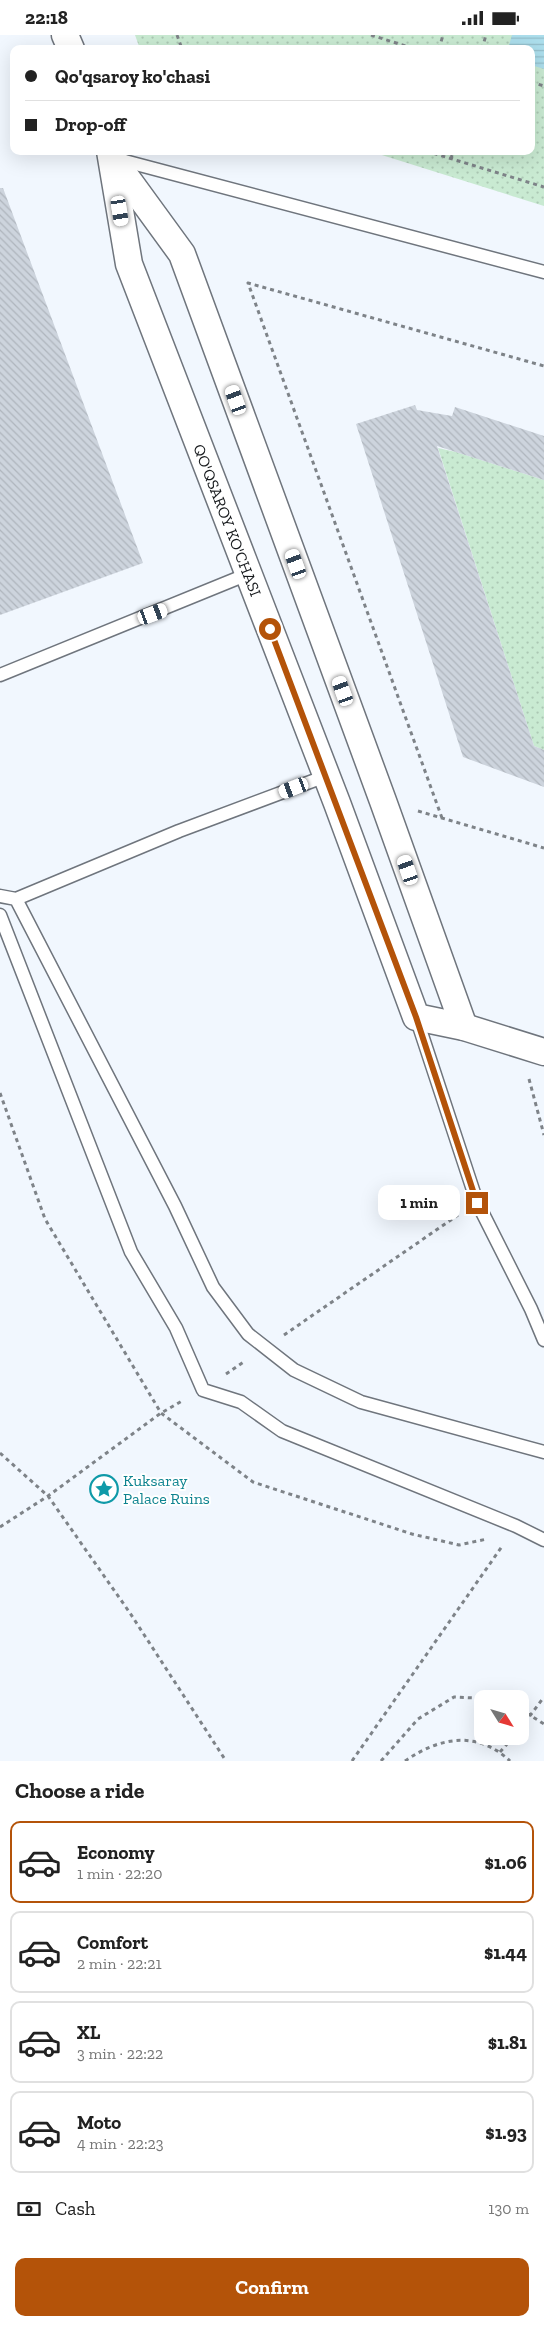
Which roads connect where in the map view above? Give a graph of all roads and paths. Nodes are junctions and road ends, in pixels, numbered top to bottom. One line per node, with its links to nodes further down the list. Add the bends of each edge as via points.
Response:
1 (371, 35): 2 (path)
2 (402, 45)
3 (111, 155): 12 (street, QO'QSAROY KO'CHASI, via 129,264)
4 (112, 155): 15 (street, via 182,254)
5 (115, 155): 10 (lane)
6 (438, 155): 8 (path)
7 (452, 155): 8 (path)
8 (450, 159): 9 (path)
9 (544, 187)
10 (544, 272)
11 (544, 366): 16 (path, via 248,283)
12 (248, 574): 13 (lane); 14 (street, QO'QSAROY KO'CHASI)
13 (0, 675)
14 (326, 776): 19 (lane, via 179,831); 21 (street, QO'QSAROY KO'CHASI)
15 (383, 801): 16 (path); 22 (street)
16 (442, 818): 17 (path)
17 (544, 848)
18 (0, 896): 19 (lane)
19 (16, 899): 30 (lane, via 175,1206 213,1287 248,1334)
20 (0, 915): 31 (lane, via 131,1253 176,1328)
21 (416, 1017): 22 (street); 26 (lane)
22 (464, 1027): 23 (street)
23 (532, 1049): 25 (path)
24 (0, 1093): 32 (path, via 45,1219)
25 (544, 1135)
26 (477, 1203): 27 (lane); 30 (path)
27 (531, 1309): 28 (lane); 29 (lane)
28 (544, 1312)
29 (544, 1340)
30 (265, 1347): 31 (path); 33 (lane, via 294,1370 361,1402)
31 (203, 1390): 32 (path); 36 (lane, via 241,1402 282,1431)
32 (161, 1413): 35 (path); 36 (path, via 253,1481 412,1535 459,1545 484,1541)
33 (544, 1452)
34 (0, 1453): 35 (path)
35 (48, 1495): 37 (path); 47 (path, via 130,1613)
36 (516, 1526): 38 (lane); 48 (path)
37 (0, 1527)
38 (544, 1540)
39 (544, 1697): 42 (path)
40 (474, 1698): 49 (path, via 454,1697 418,1719)
41 (529, 1714): 42 (path)
42 (532, 1715): 43 (path); 44 (path)
43 (529, 1718)
44 (544, 1723)
45 (506, 1745): 46 (path)
46 (500, 1752): 50 (path, via 477,1742 451,1740 427,1747); 51 (path)
47 (226, 1761)
48 (352, 1761)
49 (381, 1761)
50 (405, 1761)
51 (510, 1761)

